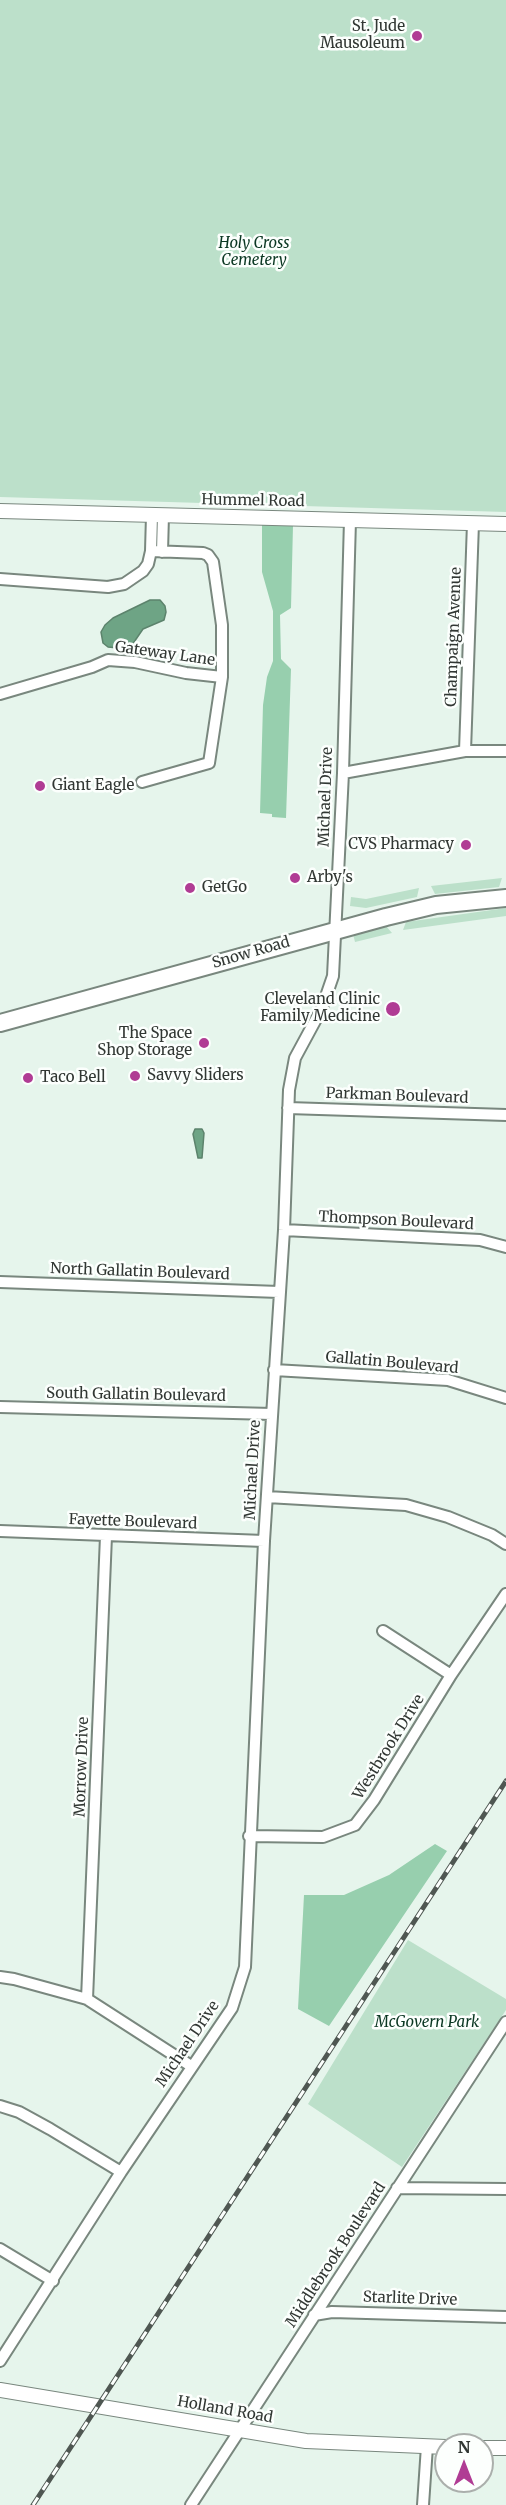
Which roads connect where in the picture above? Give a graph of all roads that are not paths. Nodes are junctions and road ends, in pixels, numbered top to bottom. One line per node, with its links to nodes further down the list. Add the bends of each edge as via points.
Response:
1 (0, 511): 2 (street, Hummel Road)
2 (157, 515): 3 (street, Hummel Road); 6 (street)
3 (350, 519): 4 (street, Hummel Road); 12 (street, Michael Drive)
4 (473, 523): 5 (street, Hummel Road); 10 (street, Champaign Avenue)
5 (506, 524)
6 (157, 552): 7 (street, via 143,571 124,584 108,587); 8 (street, Gateway Lane, via 203,553 213,562 222,625)
7 (0, 579)
8 (222, 677): 9 (street, Gateway Lane, via 108,660); 13 (street, Gateway Lane, via 209,763)
9 (0, 694)
10 (465, 751): 11 (street); 12 (street)
11 (506, 751)
12 (343, 773): 15 (street, Michael Drive)
13 (142, 782)
14 (506, 898): 15 (main road, Snow Road, via 436,905)
15 (335, 929): 16 (main road, Snow Road); 17 (street, Michael Drive, via 333,976 322,1008 295,1058)
16 (0, 1023)
17 (288, 1108): 18 (street, Parkman Boulevard); 19 (street, Michael Drive)
18 (506, 1115)
19 (284, 1230): 20 (street, Thompson Boulevard, via 480,1240); 22 (street, Michael Drive)
20 (506, 1247)
21 (0, 1282): 22 (street, North Gallatin Boulevard)
22 (279, 1292): 23 (street, Michael Drive)
23 (274, 1370): 24 (street, Gallatin Boulevard, via 448,1380); 26 (street, Michael Drive)
24 (506, 1398)
25 (0, 1407): 26 (street, South Gallatin Boulevard)
26 (272, 1414): 27 (street, Michael Drive)
27 (267, 1497): 30 (street, Michael Drive); 31 (street, via 406,1505 448,1516)
28 (0, 1531): 29 (street, Fayette Boulevard)
29 (106, 1536): 30 (street, Fayette Boulevard); 37 (street, Morrow Drive)
30 (264, 1541): 35 (street, Michael Drive)
31 (506, 1544)
32 (506, 1594): 34 (street, Westbrook Drive)
33 (383, 1631): 34 (street)
34 (451, 1675): 35 (street, Westbrook Drive, via 355,1825 323,1837)
35 (249, 1836): 41 (street, Michael Drive, via 244,1967 232,2008)
36 (0, 1977): 37 (street)
37 (87, 1999): 41 (street)
38 (506, 2022): 40 (street, Middlebrook Boulevard)
39 (506, 2039): 40 (street)
40 (492, 2042): 44 (street, Middlebrook Boulevard)
41 (191, 2066): 43 (street, Michael Drive)
42 (0, 2106): 43 (street, via 50,2128)
43 (121, 2172): 47 (street, Michael Drive)
44 (398, 2188): 45 (street); 48 (street, Middlebrook Boulevard)
45 (506, 2189)
46 (0, 2249): 47 (street)
47 (53, 2281): 50 (street, Michael Drive)
48 (314, 2315): 49 (street, Starlite Drive, via 332,2312); 52 (street, Middlebrook Boulevard)
49 (506, 2317)
50 (0, 2361)
51 (0, 2390): 52 (street, Holland Road)
52 (240, 2429): 53 (street, Holland Road, via 306,2441); 55 (street, Middlebrook Boulevard)
53 (427, 2446): 54 (street, Holland Road); 56 (street)
54 (434, 2446)
55 (191, 2505)
56 (423, 2505)

